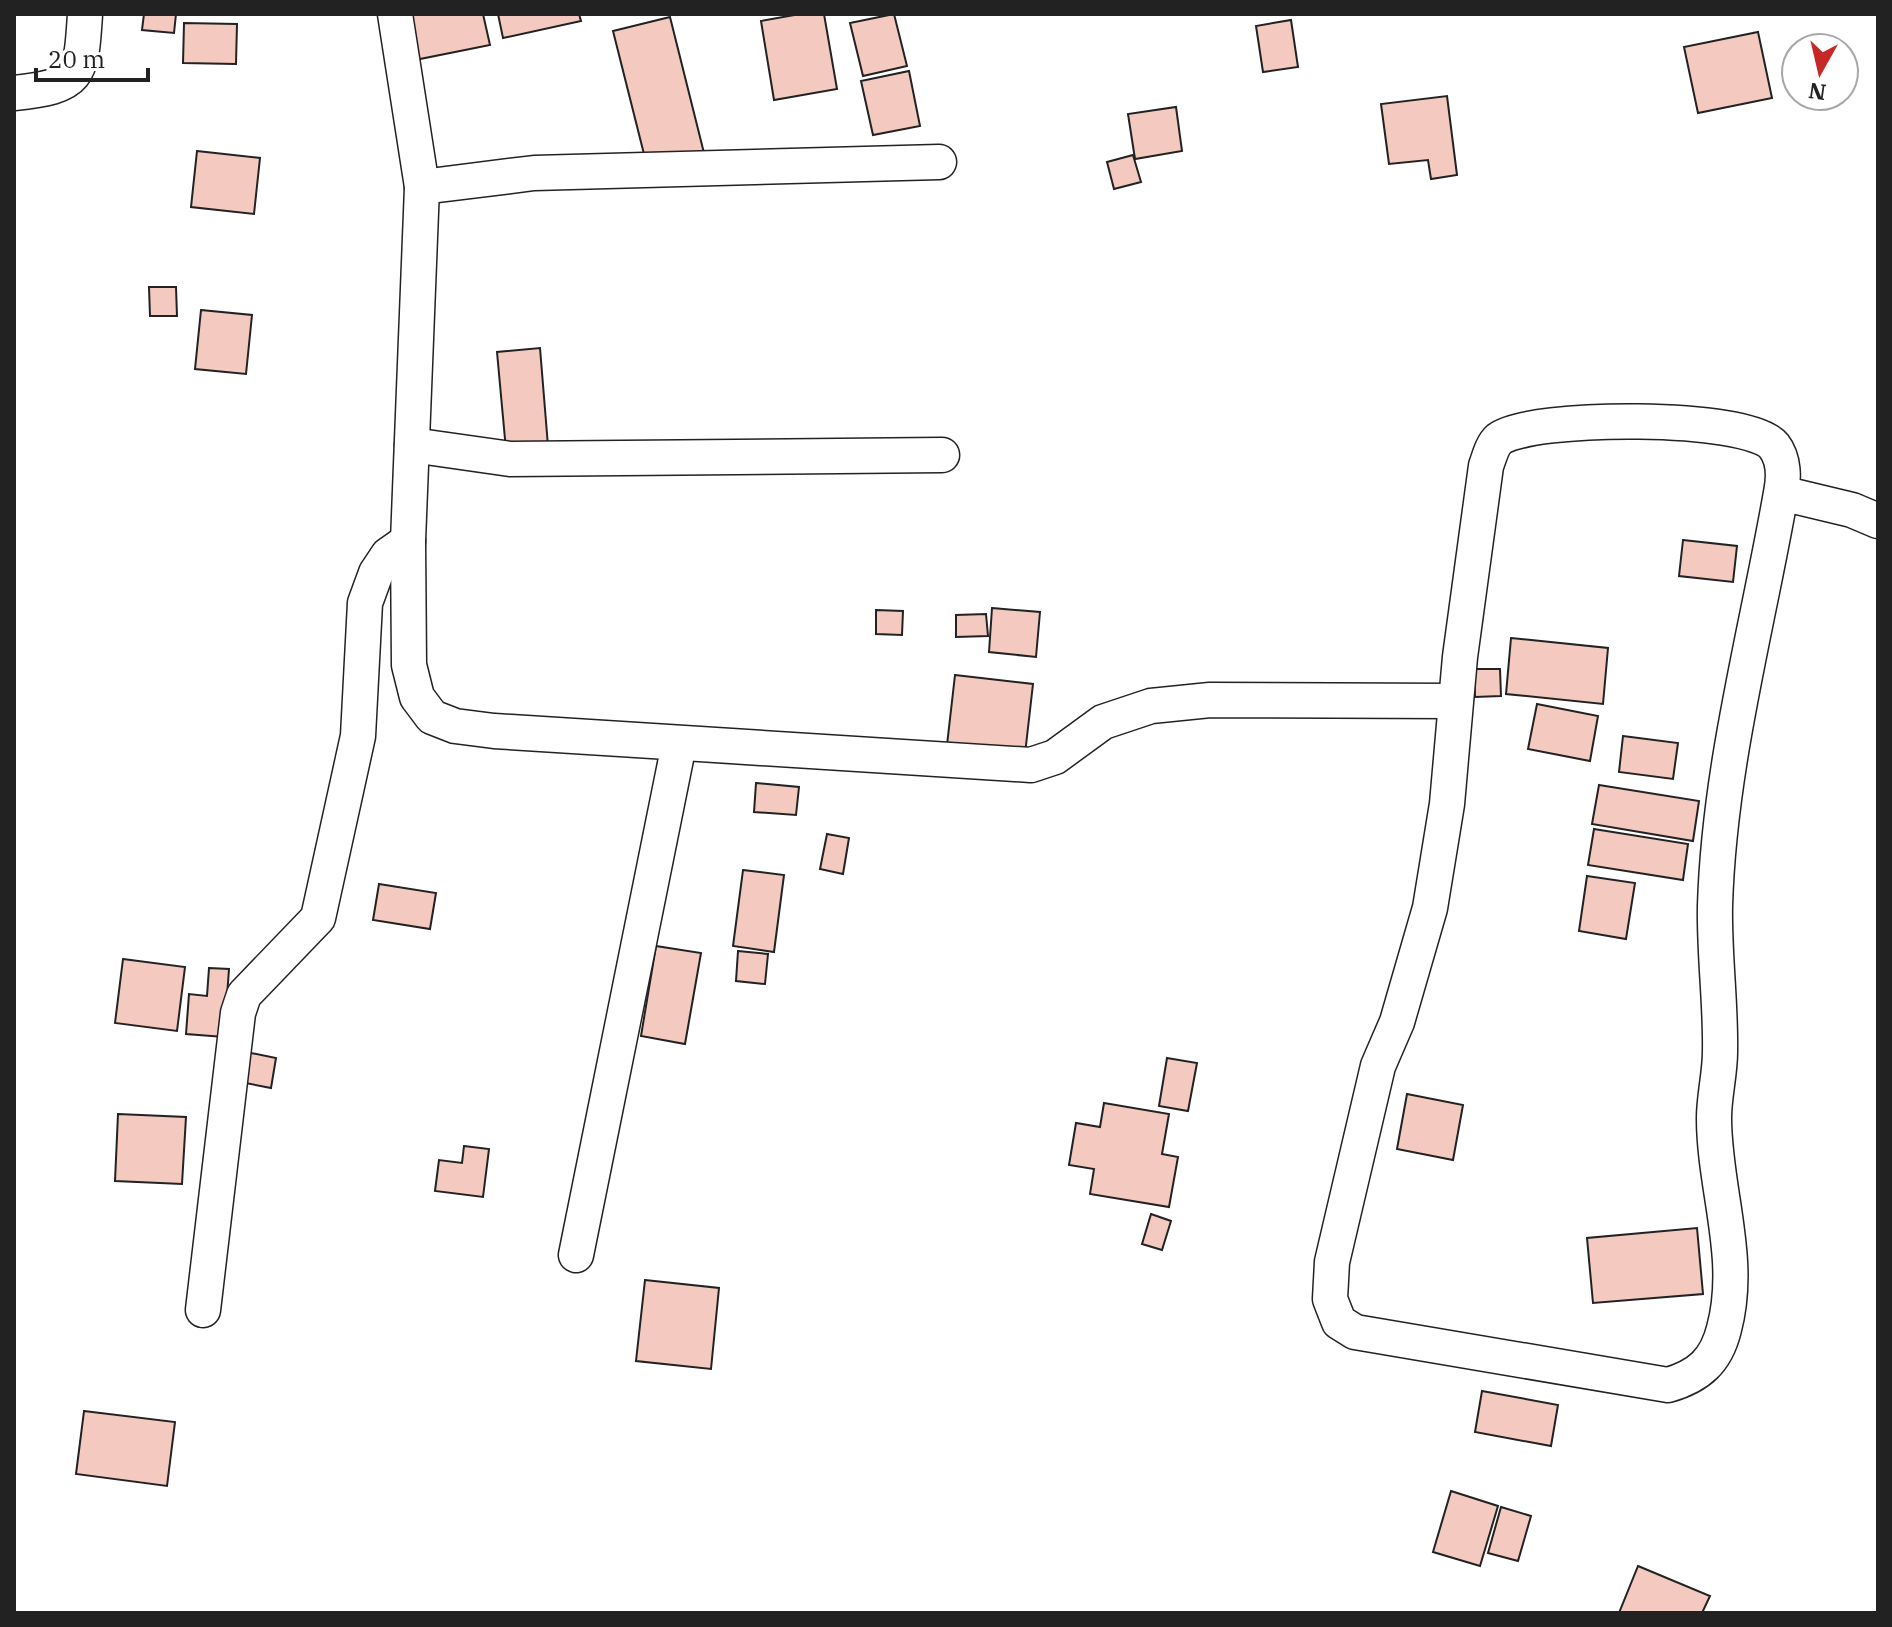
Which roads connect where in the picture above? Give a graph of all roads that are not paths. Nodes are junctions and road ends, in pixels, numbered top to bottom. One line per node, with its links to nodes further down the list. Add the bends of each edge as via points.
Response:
1 (85, 14): 3 (street, via 81,66 71,80)
2 (395, 14): 5 (street)
3 (14, 93)
4 (939, 162): 5 (street, via 548,172)
5 (422, 187): 6 (street)
6 (412, 445): 7 (street, via 510,459); 10 (street)
7 (942, 455)
8 (1781, 493): 9 (street); 11 (street, via 1785,475 1774,446 1757,434 1725,426 1584,422 1499,439 1486,466); 11 (street, via 1741,694 1718,854 1720,1053 1714,1119 1731,1250 1725,1327 1713,1359 1693,1377 1668,1385 1355,1332 1339,1322 1330,1299 1332,1262 1378,1066 1397,1022 1430,908 1447,804)
9 (1878, 521)
10 (408, 541): 12 (street, via 409,665 417,697 432,717 494,731); 14 (street, via 388,555 365,603 358,736 318,918 244,995 238,1013)
11 (1455, 701): 12 (street, via 1210,700 1151,706 1103,722 1055,757 1031,765)
12 (679, 744): 13 (street)
13 (576, 1255)
14 (203, 1310)

